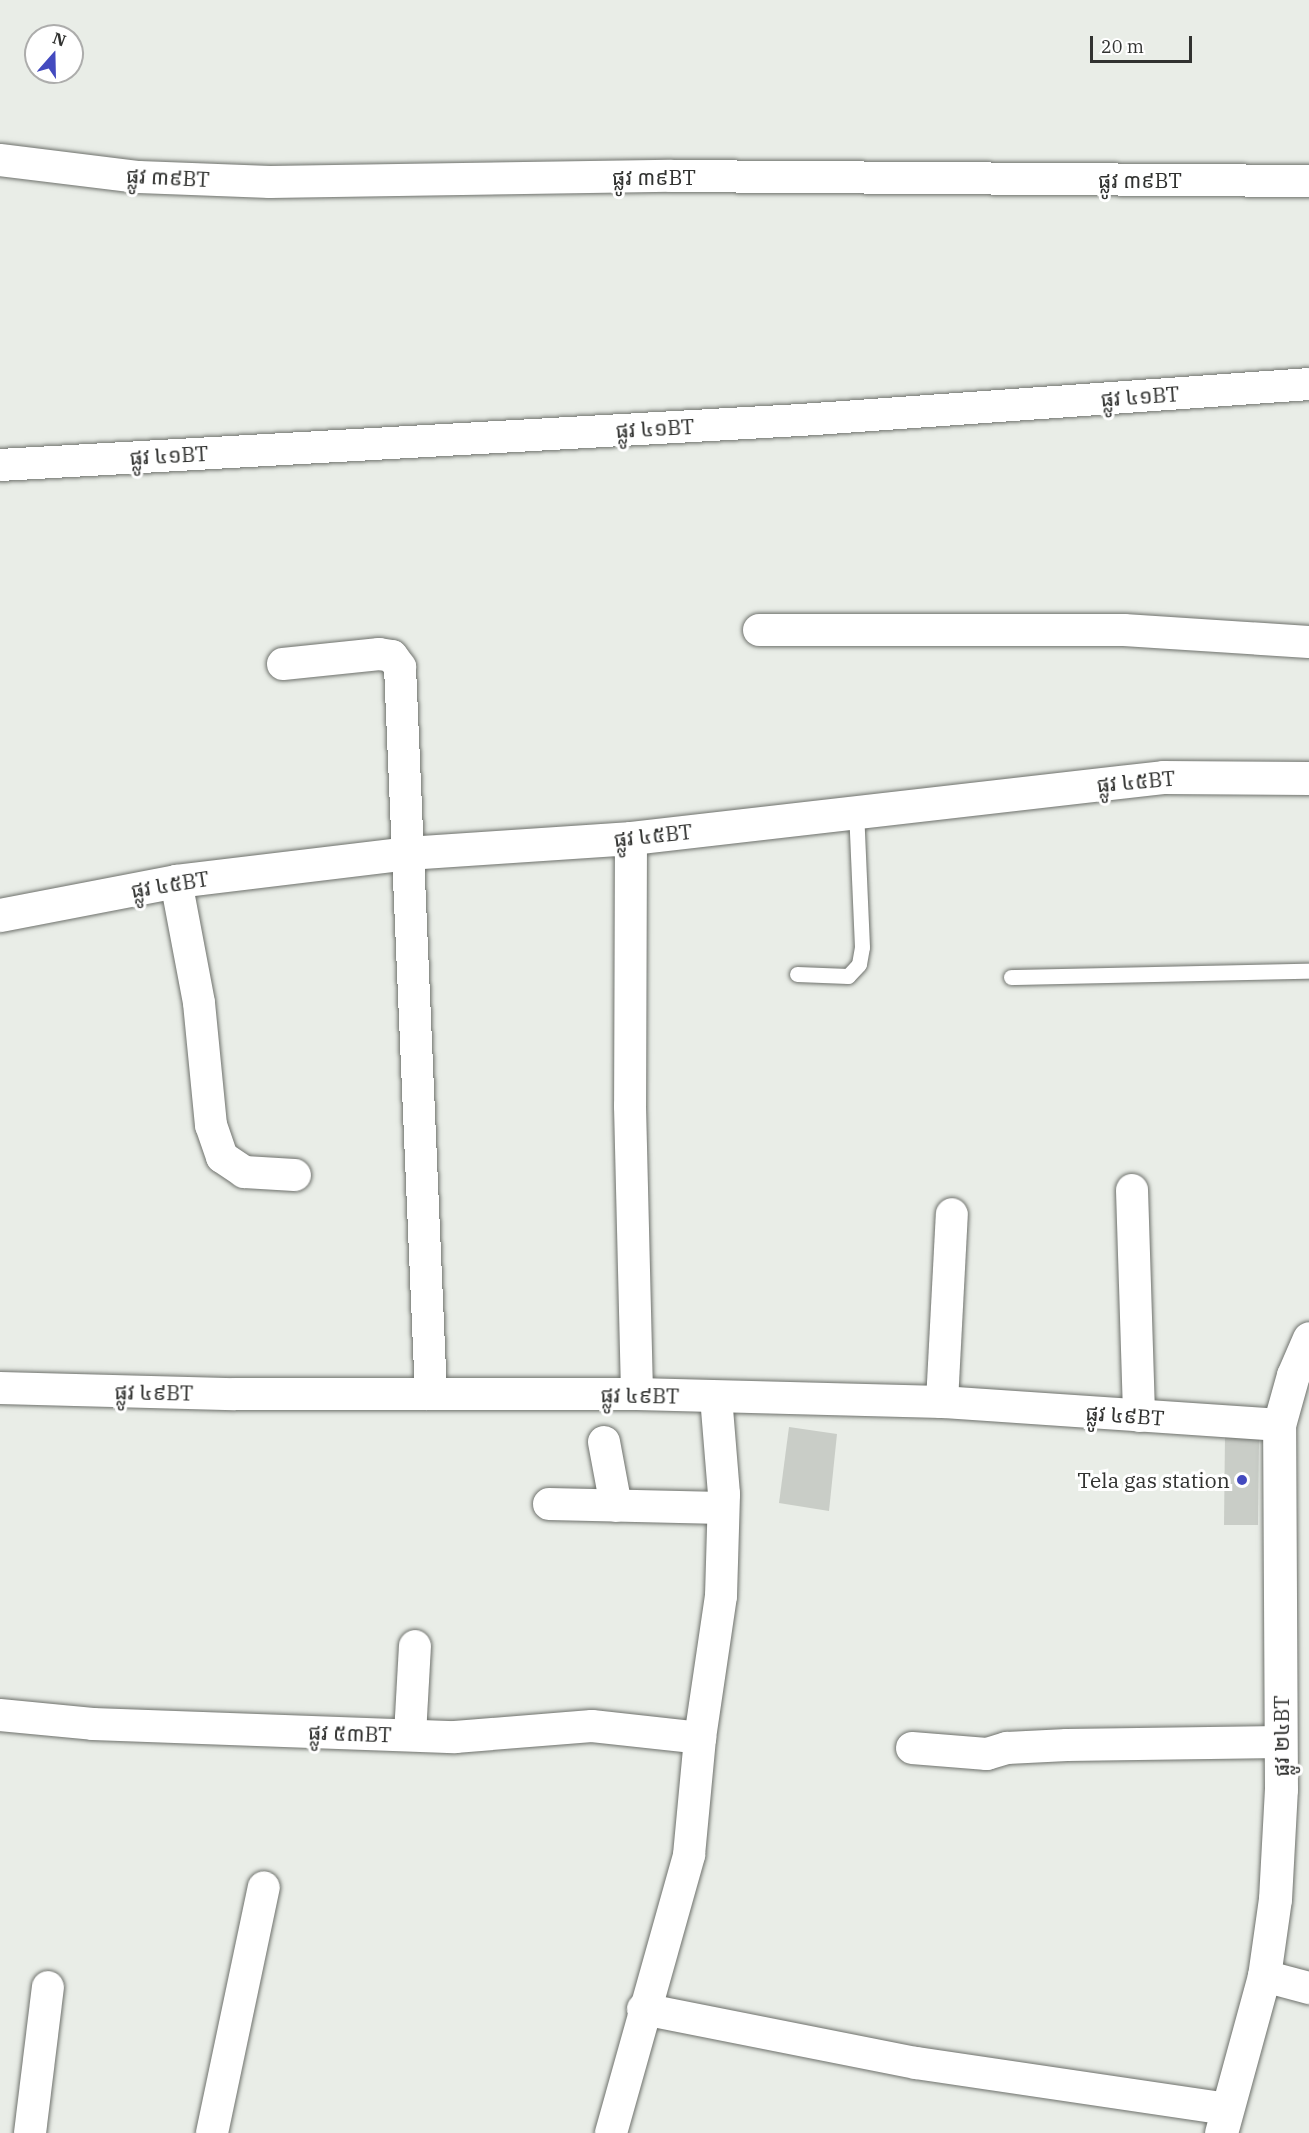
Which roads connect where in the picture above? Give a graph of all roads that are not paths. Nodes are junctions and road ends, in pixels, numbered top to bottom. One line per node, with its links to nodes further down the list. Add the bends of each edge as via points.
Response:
1 (0, 160): 2 (street, ផ្លូវ ៣៩BT, via 139,177 270,182 671,176)
2 (1309, 181)
3 (1309, 384): 4 (street, ផ្លូវ ៤១BT, via 789,420)
4 (0, 465)
5 (759, 630): 6 (street, via 1124,630)
6 (1309, 642)
7 (283, 664): 11 (street, via 379,654 397,660)
8 (1309, 778): 9 (street, ផ្លូវ ៤៥BT, via 1163,777)
9 (856, 812): 10 (street, ផ្លូវ ៤៥BT); 15 (lane, via 862,947 859,964 848,976)
10 (631, 838): 11 (street, ផ្លូវ ៤៥BT); 23 (street, via 630,1106)
11 (407, 853): 12 (street, ផ្លូវ ៤៥BT); 22 (street)
12 (176, 881): 13 (street, ផ្លូវ ៤៥BT); 17 (street, via 199,1004 211,1125 222,1157 244,1172)
13 (0, 915)
14 (1309, 971): 16 (lane)
15 (797, 974)
16 (1011, 977)
17 (295, 1174)
18 (1132, 1190): 26 (street)
19 (952, 1214): 25 (street)
20 (1309, 1338): 27 (street, ផ្លូវ ២៤BT, via 1293,1375)
21 (0, 1388): 22 (street, ផ្លូវ ៤៩BT)
22 (431, 1394): 23 (street, ផ្លូវ ៤៩BT)
23 (637, 1394): 24 (street, ផ្លូវ ៤៩BT)
24 (716, 1397): 25 (street, ផ្លូវ ៤៩BT); 31 (street)
25 (942, 1402): 26 (street, ផ្លូវ ៤៩BT)
26 (1139, 1416): 27 (street, ផ្លូវ ៤៩BT)
27 (1279, 1425): 36 (street, ផ្លូវ ២៤BT)
28 (604, 1442): 30 (street)
29 (549, 1504): 30 (street)
30 (616, 1506): 31 (street)
31 (723, 1508): 35 (street, via 721,1596)
32 (415, 1646): 34 (street)
33 (0, 1715): 34 (street, ផ្លូវ ៥៣BT, via 93,1724)
34 (410, 1735): 35 (street, ផ្លូវ ៥៣BT, via 455,1737 592,1726)
35 (700, 1738): 42 (street, via 689,1855)
36 (1281, 1742): 37 (street, via 1067,1745 1007,1748 987,1754); 39 (street, ផ្លូវ ២៤BT, via 1275,1899)
37 (912, 1748)
38 (264, 1887): 45 (street)
39 (1264, 1976): 41 (street); 43 (street, ផ្លូវ ២៤BT)
40 (48, 1987): 44 (street)
41 (1309, 1988)
42 (643, 2009): 43 (street); 46 (street)
43 (1224, 2121)
44 (30, 2133)
45 (212, 2133)
46 (611, 2133)

